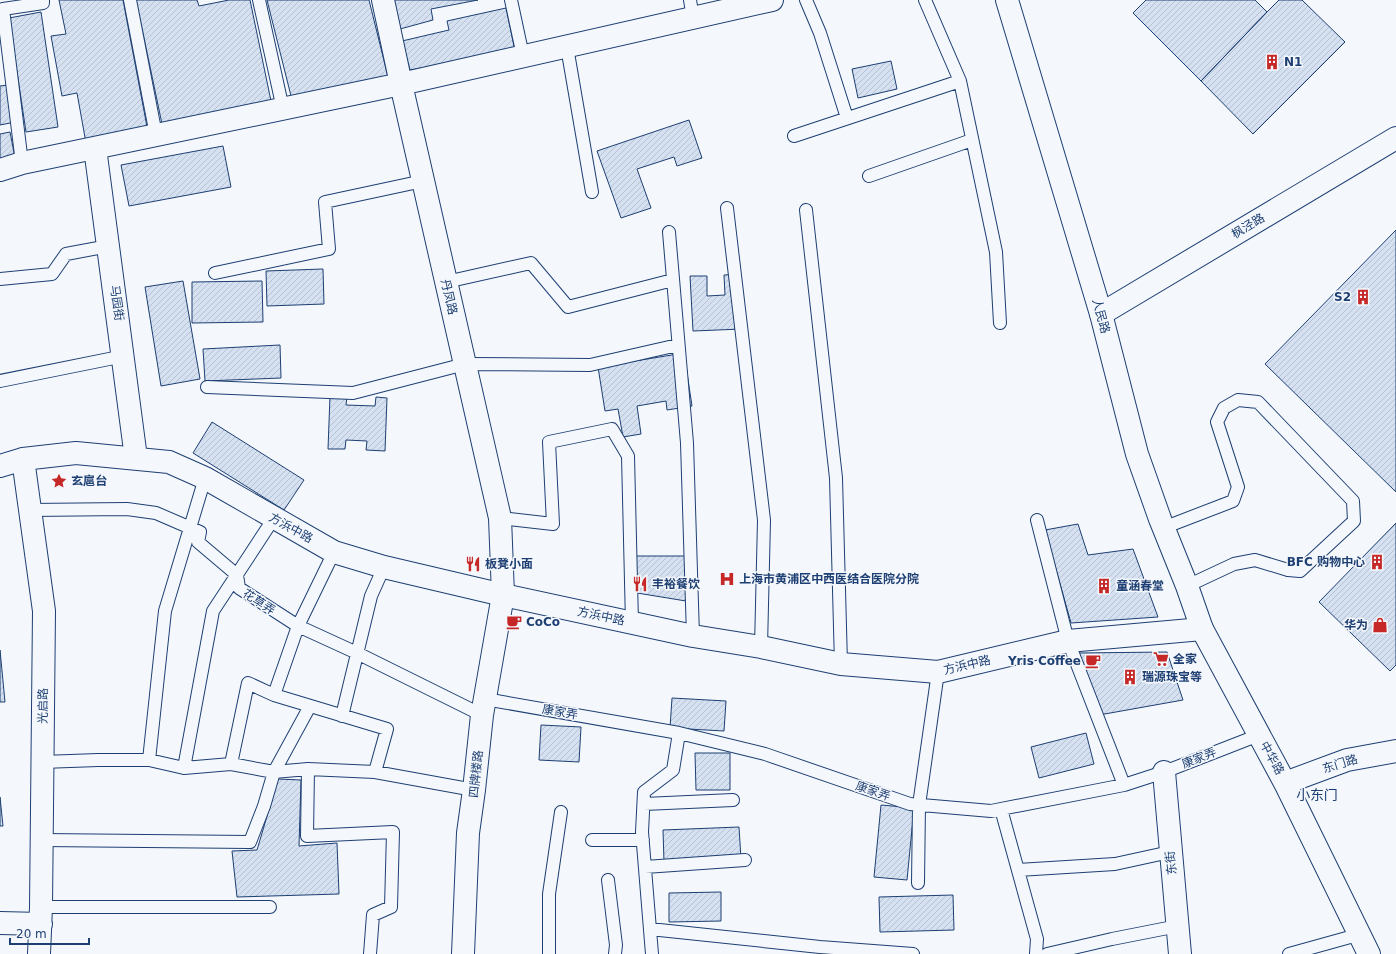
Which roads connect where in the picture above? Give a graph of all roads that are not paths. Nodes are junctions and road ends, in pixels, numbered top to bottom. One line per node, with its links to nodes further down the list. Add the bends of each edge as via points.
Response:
1 (44, 0): 11 (lane, via 43,3 3,9)
2 (130, 0): 18 (lane)
3 (259, 0): 16 (lane)
4 (383, 0): 15 (street, 丹凤路)
5 (511, 0): 13 (lane)
6 (772, 0): 10 (street)
7 (806, 0): 17 (lane, via 820,33)
8 (925, 0): 14 (lane)
9 (1007, 0): 36 (street, 人民路)
10 (692, 9): 12 (street)
11 (2, 23): 23 (lane)
12 (567, 47): 13 (street); 27 (lane)
13 (523, 56): 15 (street)
14 (960, 81): 17 (lane); 21 (lane)
15 (401, 84): 16 (street); 26 (street, 丹凤路)
16 (283, 108): 18 (street)
17 (847, 118): 19 (lane)
18 (156, 135): 22 (street)
19 (794, 136)
20 (1396, 138): 36 (street, 枫泾路)
21 (972, 140): 25 (lane); 37 (lane, via 996,252)
22 (95, 148): 23 (street); 31 (street, 马园街)
23 (22, 163): 24 (street)
24 (0, 170)
25 (869, 176)
26 (423, 181): 32 (lane, via 325,202 329,248); 35 (street, 丹凤路)
27 (592, 192)
28 (727, 208): 63 (lane, via 764,520)
29 (806, 210): 65 (lane, via 836,478)
30 (669, 232): 34 (lane)
31 (109, 246): 33 (lane, via 66,254 52,274); 39 (street, 马园街)
32 (215, 273)
33 (0, 280)
34 (673, 280): 35 (lane, via 568,307 531,263); 38 (lane)
35 (446, 282): 40 (street, 丹凤路)
36 (1101, 314): 52 (street, 人民路, via 1136,454)
37 (1000, 323)
38 (678, 345): 40 (lane, via 590,365); 61 (lane, via 687,443)
39 (124, 356): 41 (lane); 43 (street, 马园街)
40 (465, 364): 42 (lane, via 353,393); 49 (street, 丹凤路)
41 (0, 381)
42 (207, 387)
43 (136, 458): 44 (street, 方浜中路, via 76,453); 46 (street, 方浜中路, via 169,462)
44 (23, 459): 45 (street, 方浜中路); 47 (street, 光启路)
45 (0, 466)
46 (205, 478): 48 (street, 方浜中路); 51 (lane)
47 (30, 510): 51 (lane, via 127,509 156,513); 75 (street, 光启路, via 44,611)
48 (274, 518): 53 (street, 方浜中路); 55 (lane)
49 (500, 518): 57 (street, 丹凤路); 58 (lane, via 553,524 549,442 612,429 628,456)
50 (1037, 520): 62 (lane)
51 (190, 528): 55 (lane, 花草弄, via 200,532 198,542); 74 (lane, via 165,611)
52 (1163, 528): 56 (street, 人民路); 56 (lane, via 1233,501 1238,487 1217,422 1224,408 1238,400 1258,402 1353,501 1354,521 1300,571 1255,560 1234,564)
53 (334, 552): 54 (street, 方浜中路); 59 (lane)
54 (384, 567): 57 (street, 方浜中路); 64 (lane, via 371,596)
55 (237, 575): 59 (lane, 花草弄, via 239,588); 77 (lane, via 214,611)
56 (1187, 586): 60 (street, 人民路)
57 (503, 595): 58 (street, 方浜中路); 69 (street, 四牌楼路)
58 (632, 623): 61 (street, 方浜中路)
59 (298, 626): 64 (lane, 花草弄); 67 (lane)
60 (1202, 628): 62 (street, 方浜中路); 72 (street, 中华路)
61 (694, 636): 63 (street, 方浜中路)
62 (1068, 641): 66 (street, 方浜中路); 83 (lane)
63 (761, 647): 65 (street, 方浜中路)
64 (357, 653): 69 (lane, 花草弄); 70 (lane)
65 (841, 664): 66 (street, 方浜中路)
66 (938, 672): 87 (lane)
67 (274, 695): 68 (lane); 76 (lane, via 248,683)
68 (310, 706): 70 (lane); 79 (lane)
69 (483, 707): 71 (lane, 康家弄); 84 (street, 四牌楼路)
70 (342, 716): 80 (lane, via 387,729)
71 (679, 733): 86 (lane, via 673,770 644,792); 87 (lane, 康家弄, via 766,754)
72 (1259, 735): 81 (lane, 康家弄); 82 (street, 中华路)
73 (1396, 752): 82 (street, 东门路, via 1346,760)
74 (149, 760): 75 (lane); 77 (lane)
75 (42, 762): 90 (street, 光启路)
76 (231, 764): 77 (lane); 79 (lane)
77 (184, 768)
78 (308, 769): 79 (lane); 80 (lane); 106 (lane, via 307,836 393,832 391,907 373,915)
79 (274, 772): 90 (lane, via 250,842)
80 (375, 772): 84 (lane)
81 (1164, 772): 83 (lane, 康家弄); 93 (street, 东街)
82 (1285, 782): 104 (street, 中华路)
83 (1124, 785): 88 (lane, 康家弄)
84 (474, 790): 107 (street, 四牌楼路, via 468,833)
85 (733, 800): 86 (lane)
86 (644, 804): 92 (lane)
87 (919, 805): 88 (lane, 康家弄, via 991,811); 98 (lane)
88 (1001, 809): 96 (lane)
89 (561, 812): 108 (lane, via 549,894)
90 (42, 840): 100 (street, 光启路)
91 (592, 840): 92 (lane)
92 (643, 840): 95 (lane)
93 (1170, 852): 96 (lane, via 1115,864); 102 (street, 东街)
94 (746, 860): 95 (lane)
95 (645, 867): 103 (lane)
96 (1018, 870): 112 (lane, via 1037,939)
97 (608, 880): 109 (lane)
98 (918, 883)
99 (270, 907): 100 (lane)
100 (41, 915): 101 (street); 105 (street, 光启路)
101 (0, 923)
102 (1178, 926): 113 (lane); 114 (street, 东街)
103 (650, 929): 110 (lane); 111 (lane)
104 (1361, 934): 115 (lane); 116 (street, 中华路)
105 (39, 954)
106 (370, 954)
107 (462, 954)
108 (549, 954)
109 (615, 954)
110 (652, 954)
111 (913, 954)
112 (1036, 954)
113 (1047, 954)
114 (1180, 954)
115 (1289, 954)
116 (1369, 954)

